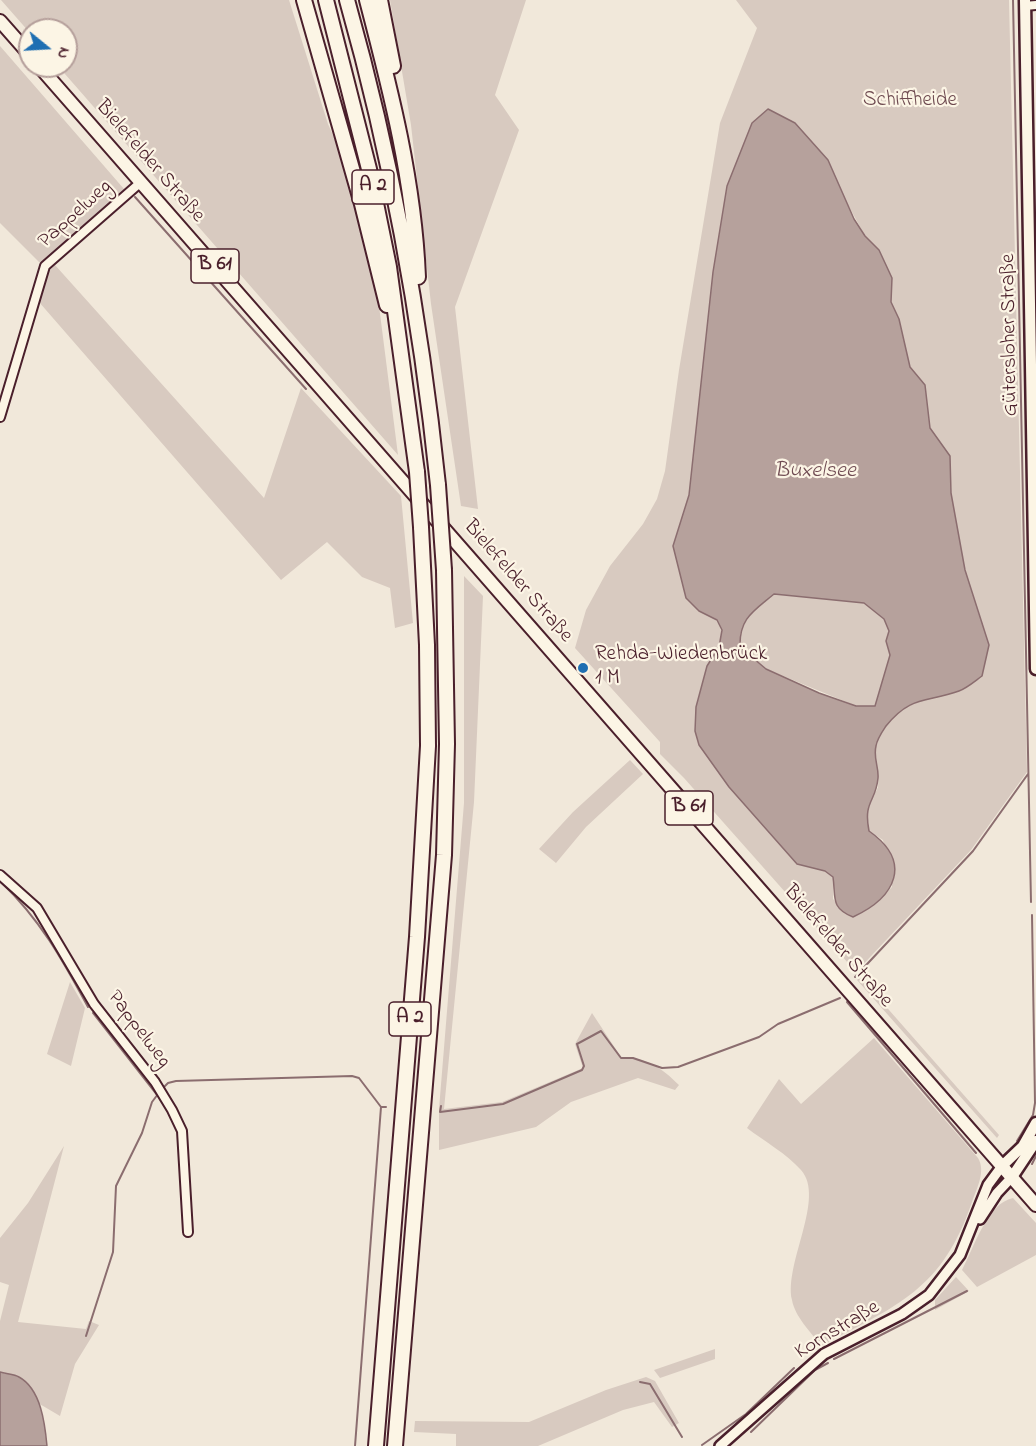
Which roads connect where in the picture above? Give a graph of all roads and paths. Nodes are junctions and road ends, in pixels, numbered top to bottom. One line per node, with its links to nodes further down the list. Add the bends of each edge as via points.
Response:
1 (304, 0): 13 (highway, via 362,204)
2 (326, 0): 13 (highway, A 2, via 369,169 389,267)
3 (347, 0): 12 (highway, A 2, via 390,167)
4 (367, 0): 10 (highway)
5 (380, 0): 10 (highway, via 396,86)
6 (1028, 3): 15 (main road, Gütersloher Straße)
7 (0, 21): 8 (main road)
8 (18, 41)
9 (50, 78): 11 (main road, Bielefelder Straße / B 61)
10 (398, 122): 12 (highway, via 417,249)
11 (141, 182): 14 (street, Pappelweg, via 45,266); 19 (main road, Bielefelder Straße / B 61)
12 (420, 336): 25 (highway, A 2, bridge, via 444,570 447,744 444,855)
13 (405, 378): 24 (highway, A 2, bridge, via 421,527 427,645 427,779)
14 (0, 417)
15 (1036, 669)
16 (0, 875): 22 (street, Pappelweg, via 36,908 94,1004 172,1110 182,1131)
17 (1036, 1123): 19 (main road, via 1023,1146)
18 (1036, 1141): 20 (main road)
19 (1002, 1166): 20 (main road, Bielefelder Straße / B 61); 23 (street, Kornstraße, via 988,1185)
20 (1012, 1177): 21 (main road, Bielefelder Straße / B 61); 23 (street, Kornstraße, via 990,1202)
21 (1036, 1204)
22 (188, 1232)
23 (967, 1242): 26 (street, Kornstraße, via 928,1295 902,1314 824,1354)
24 (376, 1446)
25 (395, 1446)
26 (720, 1446)

